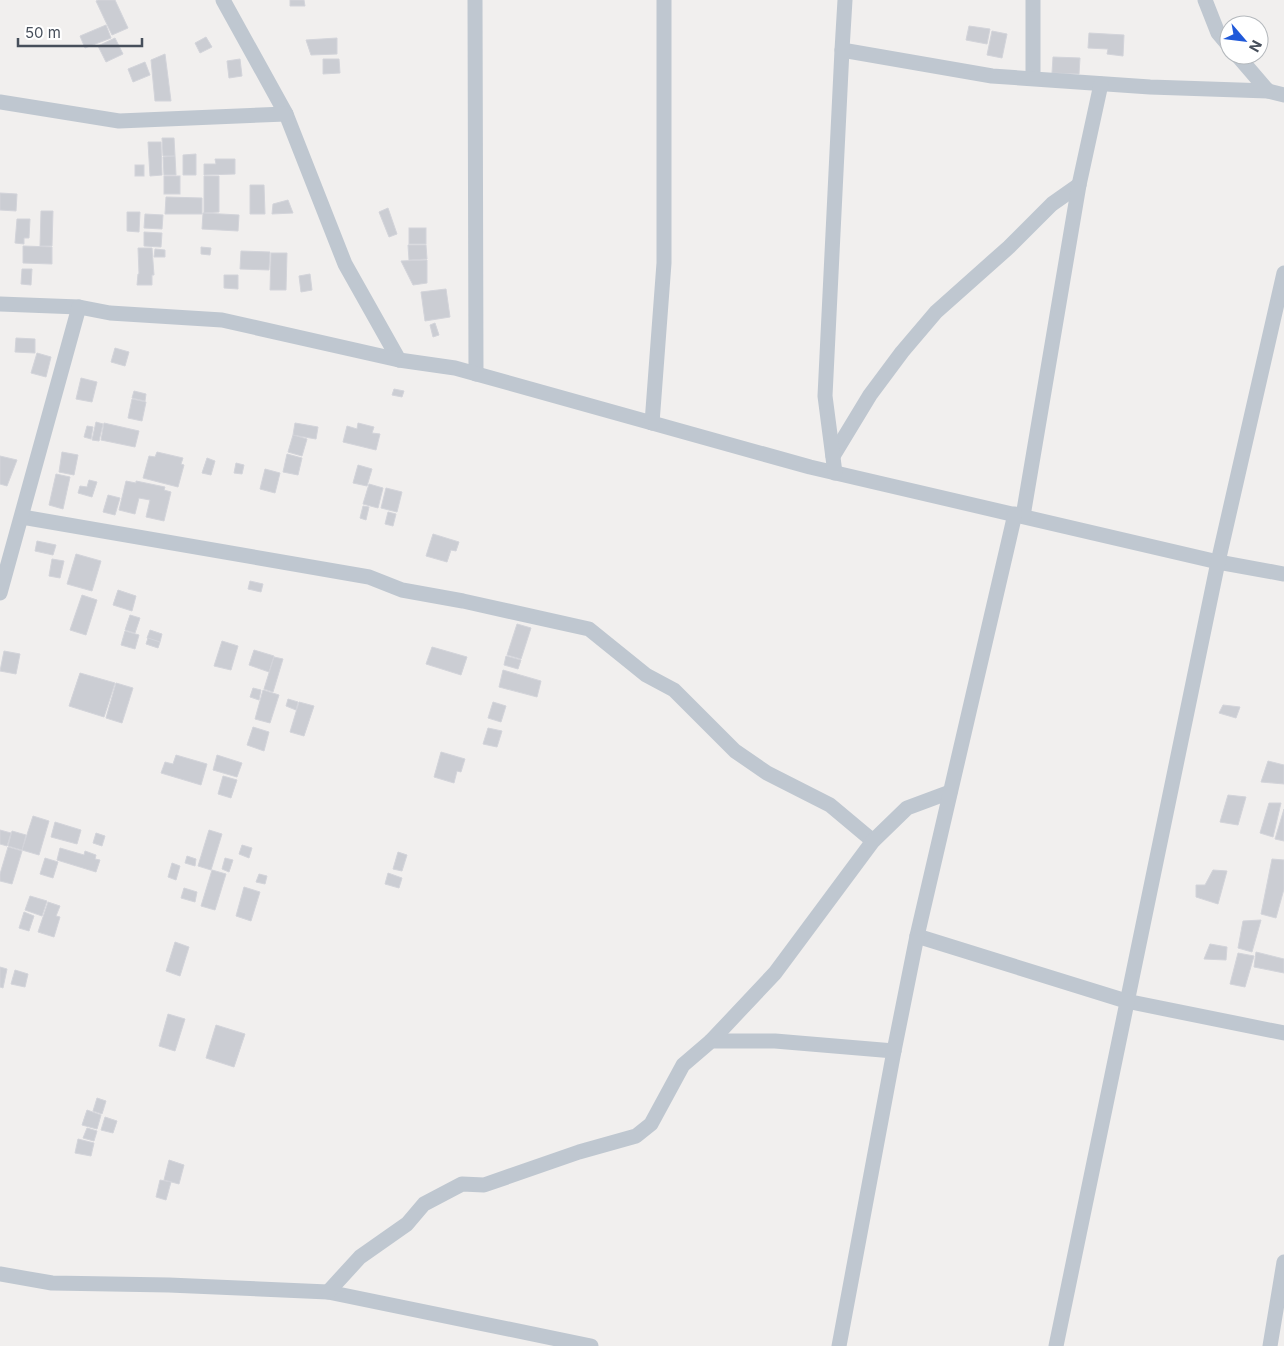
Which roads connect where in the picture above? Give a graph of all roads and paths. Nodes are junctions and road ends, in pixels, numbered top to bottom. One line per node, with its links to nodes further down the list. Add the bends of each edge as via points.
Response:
1 (223, 0): 15 (street)
2 (476, 0): 21 (street)
3 (664, 0): 22 (street, via 664,263)
4 (846, 0): 8 (street)
5 (1033, 0): 10 (street)
6 (1205, 0): 7 (street)
7 (1219, 34)
8 (842, 50): 10 (street, via 992,76); 23 (street, via 825,396)
9 (1246, 65): 12 (street)
10 (1033, 78): 11 (street)
11 (1100, 84): 12 (street); 16 (street)
12 (1268, 91): 13 (street)
13 (1284, 95)
14 (0, 102): 15 (street, via 119,121)
15 (286, 114): 20 (street, via 345,264)
16 (1079, 185): 23 (street, via 1052,204 936,312 870,395); 25 (street)
17 (1284, 274): 27 (street)
18 (0, 304): 19 (street)
19 (79, 307): 20 (street, via 127,314 222,320); 26 (street)
20 (399, 360): 21 (street)
21 (476, 374): 22 (street)
22 (652, 423): 24 (street)
23 (833, 456): 24 (street)
24 (835, 473): 25 (street)
25 (1019, 515): 27 (street); 30 (street)
26 (22, 517): 29 (street); 31 (street, via 369,577 402,590 589,629 646,675 674,690 734,751 768,773 830,805)
27 (1218, 562): 28 (street); 33 (street)
28 (1284, 574)
29 (0, 593)
30 (950, 792): 31 (street, via 907,808); 32 (street)
31 (873, 841): 35 (street, via 775,973)
32 (917, 936): 33 (street); 36 (street)
33 (1126, 1001): 34 (street); 42 (street)
34 (1284, 1033)
35 (711, 1041): 36 (street, via 775,1041); 39 (street, via 684,1065 651,1124 636,1136 484,1185 462,1184 424,1204 407,1224 360,1258)
36 (894, 1051): 41 (street)
37 (1284, 1262): 43 (street)
38 (0, 1274): 39 (street, via 52,1283)
39 (328, 1292): 40 (street)
40 (590, 1346)
41 (839, 1346)
42 (1056, 1346)
43 (1270, 1346)

